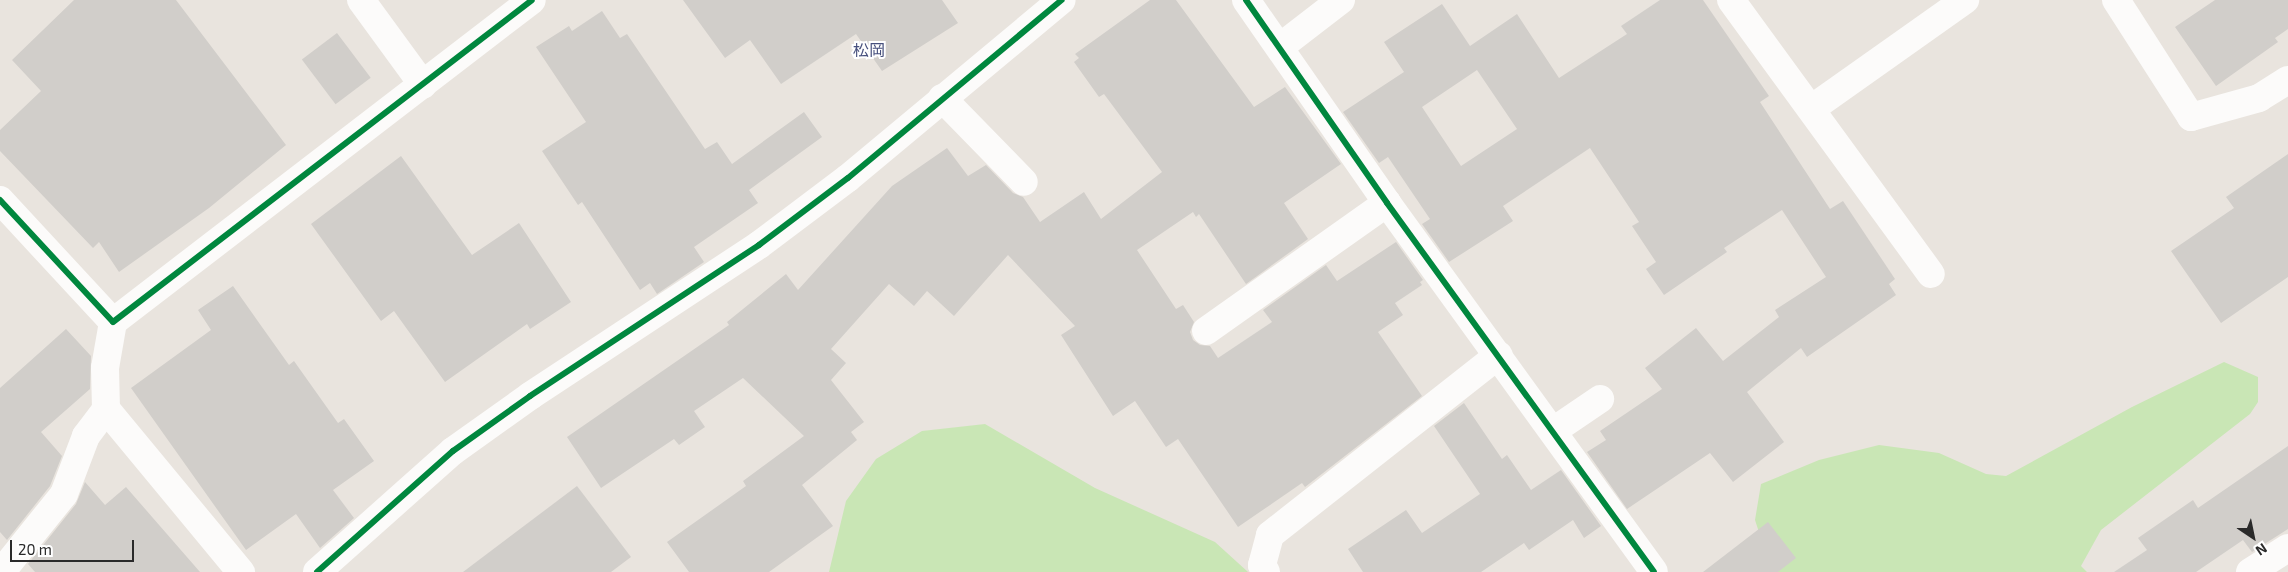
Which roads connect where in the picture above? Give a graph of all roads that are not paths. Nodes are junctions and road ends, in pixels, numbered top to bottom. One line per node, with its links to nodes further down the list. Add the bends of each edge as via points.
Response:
1 (361, 0): 11 (street)
2 (532, 0): 11 (street)
3 (1062, 0): 12 (street)
4 (1246, 0): 9 (street)
5 (1341, 0): 9 (street)
6 (1731, 0): 13 (street)
7 (1965, 0): 13 (street)
8 (2116, 0): 10 (street, via 2191,117 2259,98)
9 (1280, 47): 16 (street)
10 (2288, 80)
11 (423, 85): 18 (street)
12 (942, 98): 14 (street); 25 (street, via 848,178 759,245 530,396 453,451)
13 (1811, 109): 17 (street)
14 (1024, 182)
15 (0, 200): 18 (street)
16 (1387, 203): 19 (street); 20 (street)
17 (1931, 274)
18 (113, 322): 22 (street, via 104,368)
19 (1206, 331)
20 (1499, 355): 23 (street); 28 (street, via 1270,535 1262,565)
21 (1600, 399): 23 (street)
22 (106, 409): 26 (street, via 86,436 64,494); 27 (street)
23 (1553, 431): 29 (street)
24 (2288, 548): 30 (street)
25 (330, 568)
26 (3, 570)
27 (242, 572)
28 (1266, 572)
29 (1654, 572)
30 (2250, 572)

